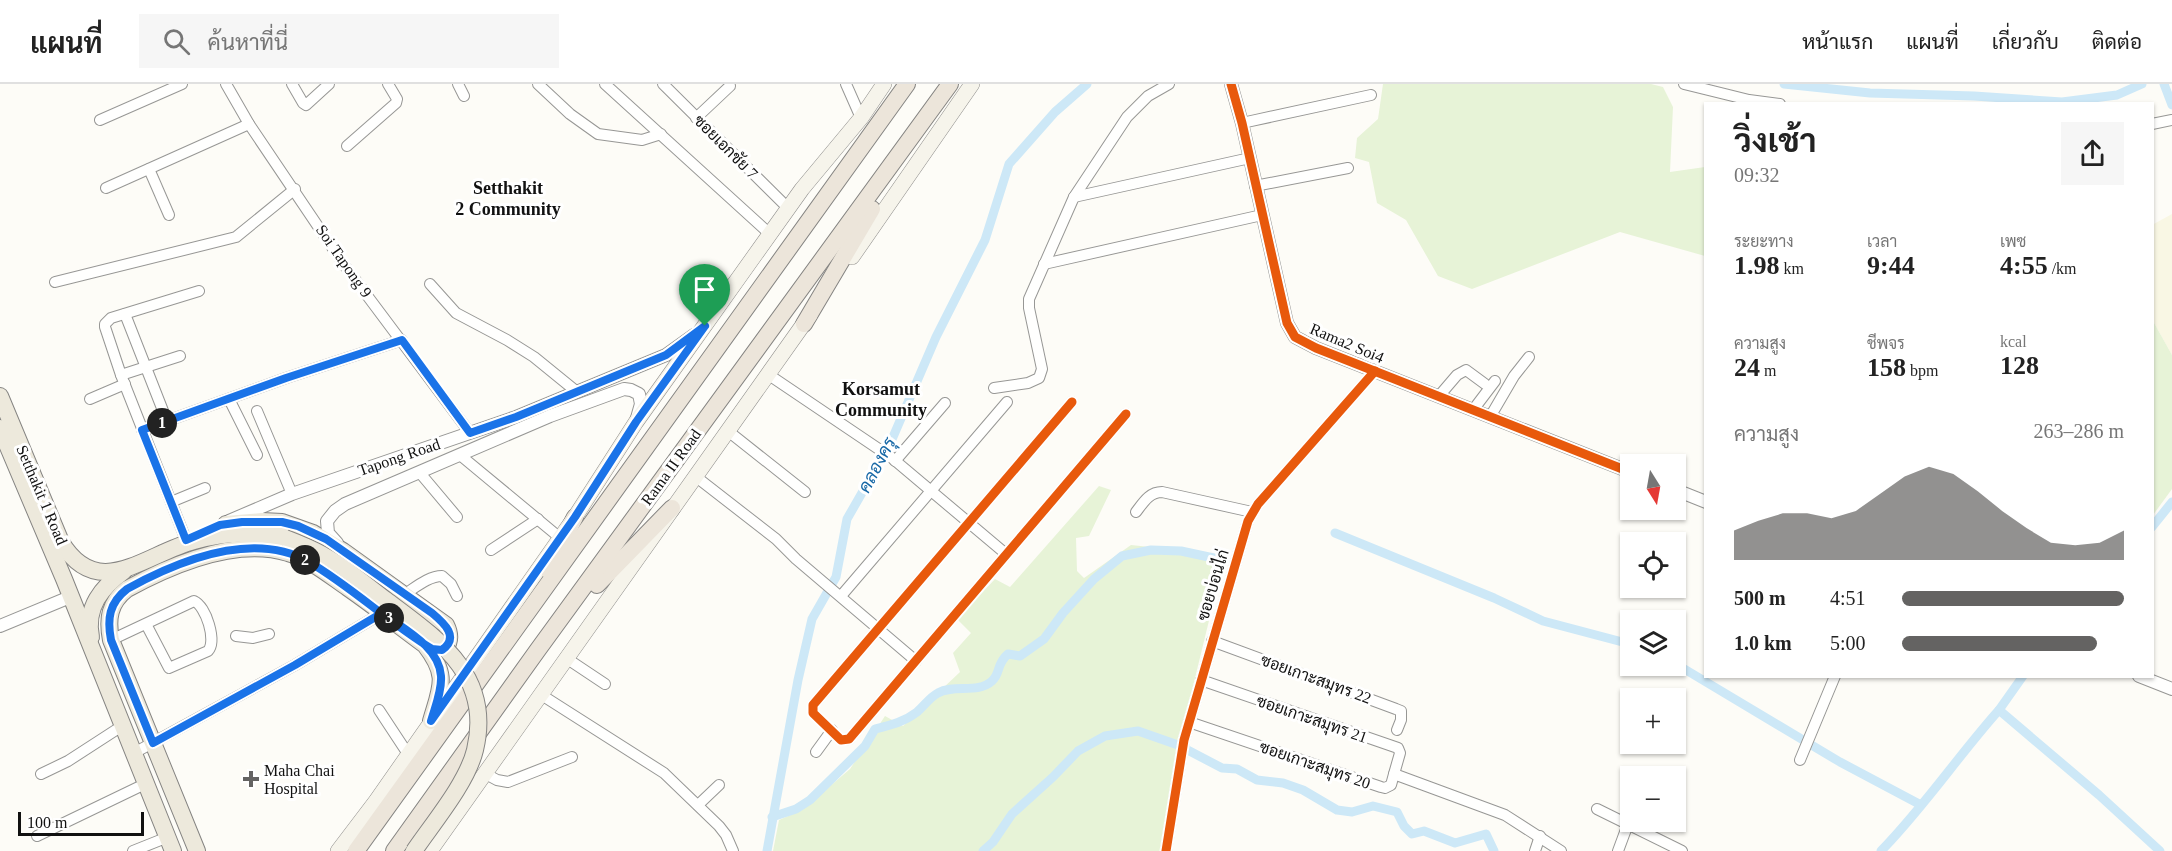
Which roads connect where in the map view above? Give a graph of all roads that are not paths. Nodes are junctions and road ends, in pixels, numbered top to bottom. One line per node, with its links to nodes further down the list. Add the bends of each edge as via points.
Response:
1 (182, 84): 24 (street)
2 (226, 84): 29 (street, Soi Tapong 9)
3 (292, 84): 4 (street, via 306,105)
4 (330, 84)
5 (388, 84): 31 (street, via 396,103)
6 (458, 84): 20 (street)
7 (538, 84): 30 (street, via 598,135 642,140)
8 (605, 84): 30 (street)
9 (663, 84): 22 (street, ซอยเอกชัย 7)
10 (846, 84): 23 (street)
11 (884, 84): 23 (main road)
12 (907, 84): 108 (highway, Rama II Road)
13 (950, 84): 25 (highway, Rama II Road)
14 (972, 84): 48 (main road, Rama II Road)
15 (1169, 84): 38 (street, via 1148,96 1127,117)
16 (1231, 84): 27 (street, Rama2 Soi4)
17 (1684, 84): 21 (street)
18 (730, 86): 22 (street)
19 (1371, 95): 27 (street)
20 (464, 96)
21 (1764, 102)
22 (696, 118): 39 (street, ซอยเอกชัย 7)
23 (861, 118): 39 (main road)
24 (100, 120)
25 (924, 120): 48 (highway); 117 (highway, Rama II Road)
26 (2172, 120): 28 (street)
27 (1242, 123): 32 (street, Rama2 Soi4)
28 (2156, 123)
29 (249, 124): 34 (street); 37 (street, Soi Tapong 9)
30 (661, 134): 42 (street)
31 (347, 146)
32 (1250, 158): 35 (street, Rama2 Soi4); 38 (street)
33 (1348, 168): 35 (street)
34 (149, 169): 36 (street); 40 (street)
35 (1255, 186): 41 (street, Rama2 Soi4)
36 (106, 188)
37 (295, 189): 44 (street, via 236,237); 50 (street, Soi Tapong 9, via 342,262)
38 (1074, 197): 43 (street)
39 (789, 209): 42 (main road)
40 (169, 215)
41 (1262, 215): 43 (street); 54 (street, Rama2 Soi4, via 1287,323 1295,337)
42 (771, 235): 49 (main road)
43 (1044, 264): 57 (street, via 1029,299 1041,374 1035,382)
44 (55, 282)
45 (430, 284): 58 (street, via 456,313 534,357)
46 (199, 291): 47 (street)
47 (125, 314): 53 (street); 56 (street, via 105,324)
48 (804, 324): 55 (main road, Rama II Road)
49 (705, 326): 58 (street, Tapong Road, via 666,355); 71 (main road)
50 (402, 340): 62 (street); 75 (street, Soi Tapong 9)
51 (180, 356): 53 (street)
52 (1529, 357): 69 (street)
53 (145, 368): 56 (street); 70 (street)
54 (1375, 371): 60 (street, Rama2 Soi4); 91 (street, ซอยบ่อนไก่)
55 (769, 375): 74 (main road, Rama II Road); 78 (street)
56 (123, 380): 61 (street); 73 (street)
57 (994, 388)
58 (578, 392): 75 (street, Tapong Road)
59 (0, 396): 102 (main road, Setthakit 1 Road, via 69,556 97,572)
60 (1439, 396): 66 (street, Rama2 Soi4); 66 (street, via 1457,375 1467,370 1490,383)
61 (90, 399)
62 (230, 399): 70 (street); 76 (street)
63 (1007, 402): 83 (street)
64 (1072, 402): 95 (street)
65 (945, 403): 78 (street)
66 (1473, 410): 69 (street, Rama2 Soi4)
67 (257, 411): 85 (street)
68 (1126, 414): 101 (street)
69 (1490, 417): 79 (street, Rama2 Soi4)
70 (167, 421): 73 (street)
71 (636, 422): 77 (street, Tapong Road, via 641,404 639,394 624,389); 93 (main road)
72 (0, 428): 106 (main road, Setthakit 1 Road)
73 (142, 430): 88 (street)
74 (728, 431): 81 (main road, Rama II Road); 84 (street)
75 (470, 433): 85 (street, Tapong Road)
76 (257, 455)
77 (460, 455): 80 (street, Tapong Road); 94 (street)
78 (890, 456): 83 (street)
79 (1620, 468)
80 (420, 473): 92 (street); 100 (street, Tapong Road, via 345,504 331,515 328,533)
81 (695, 476): 89 (main road, Rama II Road); 103 (street)
82 (205, 488): 88 (street)
83 (931, 491): 95 (street); 103 (street)
84 (806, 492)
85 (292, 494): 96 (street, Tapong Road)
86 (1686, 494): 87 (street)
87 (1704, 501)
88 (171, 502): 98 (street)
89 (672, 508): 117 (highway); 119 (main road, Rama II Road)
90 (1136, 512): 91 (street, via 1150,495 1162,492)
91 (1252, 512): 115 (street, ซอยบ่อนไก่)
92 (457, 517)
93 (575, 517): 97 (main road); 108 (highway)
94 (538, 519): 97 (street); 99 (street)
95 (967, 523): 101 (street); 111 (street)
96 (220, 525): 98 (main road, Tapong Road); 100 (main road, Tapong Road, via 282,522 313,533)
97 (560, 537): 128 (main road)
98 (181, 544): 102 (main road, Setthakit 1 Road); 157 (main road, Setthakit 1 Road, bridge, via 236,532 285,538 323,554 436,638 456,659 468,678 478,713 474,752 448,802)
99 (491, 550)
100 (343, 551): 104 (main road, Tapong Road)
101 (1006, 554): 120 (street)
102 (129, 568): 118 (main road, via 105,587 93,605 89,627)
103 (835, 591): 111 (street)
104 (405, 594): 105 (street, via 442,576); 116 (main road, Tapong Road, via 440,619 450,632 447,647 442,650)
105 (457, 596)
106 (70, 597): 110 (street); 118 (main road, Setthakit 1 Road)
107 (382, 613): 114 (main road, via 307,561 289,553 269,549 223,550 117,596 109,614); 116 (main road); 133 (street)
108 (523, 619): 155 (highway, Rama II Road)
109 (146, 624): 109 (street, via 169,668 212,647 198,602); 114 (street)
110 (0, 626)
111 (877, 630): 120 (street); 131 (street, via 813,705 813,713)
112 (269, 634): 113 (street, via 253,638)
113 (236, 636)
114 (111, 640): 133 (main road)
115 (1212, 641): 123 (street, ซอยบ่อนไก่); 132 (street, ซอยเกาะสมุทร 22, via 1401,711)
116 (425, 645): 128 (main road, via 437,660 441,678)
117 (537, 651): 156 (highway, Rama II Road)
118 (94, 655): 130 (main road, Setthakit 1 Road)
119 (566, 658): 124 (street); 126 (main road, Rama II Road)
120 (916, 661): 131 (street, via 849,739 841,740)
121 (1834, 678): 137 (street)
122 (2144, 678): 125 (street)
123 (1202, 680): 129 (street, ซอยบ่อนไก่); 141 (street, ซอยเกาะสมุทร 21, via 1398,748)
124 (605, 684)
125 (2172, 689)
126 (540, 694): 139 (main road, Rama II Road); 144 (street, via 664,773)
127 (380, 710): 136 (street)
128 (431, 721): 136 (main road)
129 (1189, 722): 141 (street, ซอยเกาะสมุทร 20, via 1381,787 1391,785); 160 (street, ซอยบ่อนไก่)
130 (122, 726): 135 (main road, Setthakit 1 Road); 140 (street)
131 (832, 730): 134 (street)
132 (1397, 730)
133 (153, 743): 135 (street); 153 (main road)
134 (816, 752)
135 (134, 753): 142 (main road, Setthakit 1 Road)
136 (408, 754): 154 (main road)
137 (1801, 757)
138 (572, 758): 139 (street, via 508,782)
139 (484, 773): 158 (main road, Rama II Road)
140 (41, 774)
141 (1394, 774): 150 (street, ซอยเกาะสมุทร 20, via 1487,808)
142 (147, 783): 149 (street); 151 (main road, Setthakit 1 Road)
143 (719, 785): 144 (street)
144 (698, 805): 159 (street, via 726,835)
145 (1597, 809): 146 (street)
146 (1620, 820)
147 (1625, 832): 163 (street)
148 (1644, 832): 164 (street)
149 (37, 836)
150 (1540, 836): 161 (street); 162 (street, ซอยเกาะสมุทร 20)
151 (171, 844): 152 (street)
152 (133, 851)
153 (197, 851)
154 (338, 851)
155 (356, 851)
156 (394, 851)
157 (414, 851)
158 (430, 851)
159 (733, 851)
160 (1166, 851)
161 (1535, 851)
162 (1561, 851)
163 (1618, 851)
164 (1682, 851)

